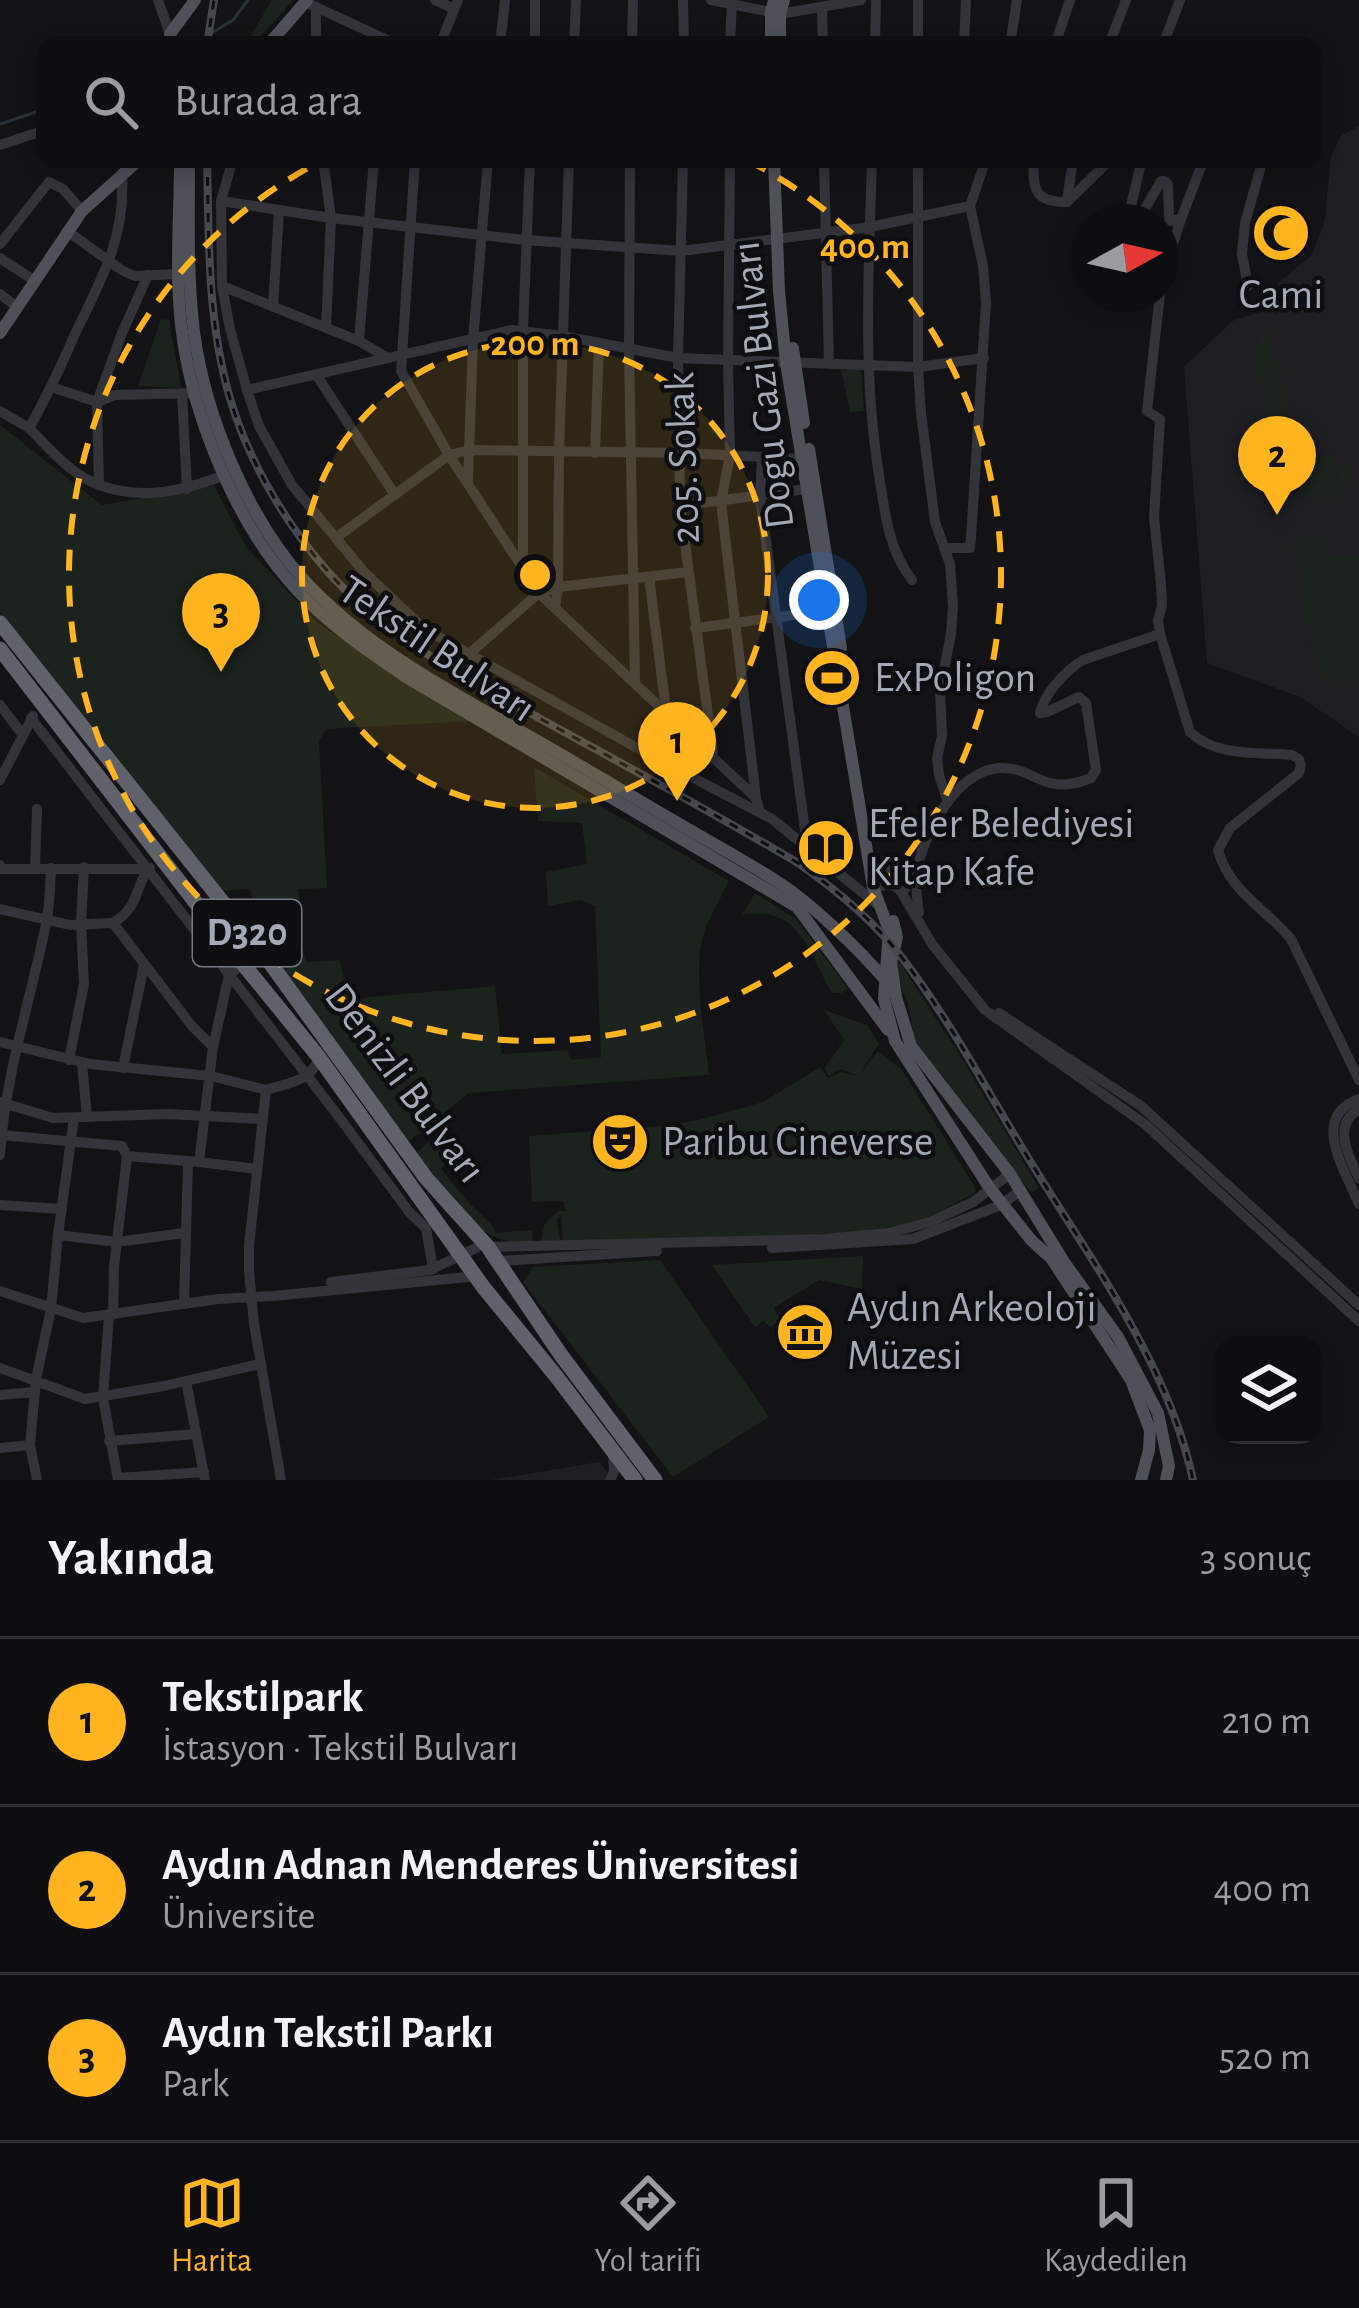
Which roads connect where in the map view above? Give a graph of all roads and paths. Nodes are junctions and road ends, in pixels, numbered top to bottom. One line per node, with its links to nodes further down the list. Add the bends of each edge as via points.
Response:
1 (158, 0): 23 (street)
2 (195, 0): 24 (main road)
3 (435, 0): 20 (street)
4 (505, 0): 29 (street)
5 (535, 0): 30 (street)
6 (576, 0): 31 (street)
7 (633, 0): 32 (street)
8 (683, 0): 33 (street)
9 (711, 0): 18 (street)
10 (861, 0): 21 (street)
11 (876, 0): 36 (street)
12 (918, 0): 37 (street)
13 (966, 0): 38 (street)
14 (1017, 0): 39 (street)
15 (1070, 0): 40 (street)
16 (1180, 0): 42 (street)
17 (1121, 1): 41 (street)
18 (731, 2): 22 (street); 34 (street)
19 (309, 3): 25 (main road); 26 (street); 27 (street)
20 (456, 4): 28 (street)
21 (829, 4): 22 (street); 35 (street)
22 (777, 7)
23 (170, 36)
24 (175, 36)
25 (277, 36)
26 (314, 36)
27 (379, 36)
28 (444, 36)
29 (501, 36)
30 (535, 36)
31 (574, 36)
32 (632, 36)
33 (683, 36)
34 (730, 36)
35 (824, 36)
36 (875, 36)
37 (918, 36)
38 (964, 36)
39 (1011, 36)
40 (1058, 36)
41 (1111, 36)
42 (1166, 36)
43 (36, 133): 44 (street)
44 (0, 145)
45 (128, 168): 69 (main road)
46 (180, 168): 94 (main road, Tekstil Bulvarı)
47 (189, 168): 122 (main road, Tekstil Bulvarı)
48 (230, 168): 70 (street)
49 (324, 168): 76 (street)
50 (373, 168): 78 (street)
51 (414, 168): 80 (street)
52 (487, 168): 84 (street)
53 (529, 168): 85 (street)
54 (569, 168): 87 (street)
55 (629, 168): 89 (street)
56 (683, 168): 91 (street, 205. Sokak)
57 (730, 168): 90 (street)
58 (778, 168): 86 (main road)
59 (824, 168): 83 (street)
60 (872, 168): 81 (street)
61 (918, 168): 75 (street)
62 (983, 168): 72 (street)
63 (1034, 168): 71 (street, via 1042,199)
64 (1072, 168): 71 (street)
65 (1102, 168): 71 (street)
66 (1140, 168): 77 (street, via 1130,210 1143,212 1166,181 1168,217)
67 (1201, 168): 77 (street)
68 (1260, 168): 98 (street, via 1245,223)
69 (122, 173): 73 (main road); 93 (street)
70 (221, 201): 74 (street); 97 (street)
71 (1066, 202)
72 (970, 206): 75 (street); 113 (street, via 983,266)
73 (82, 211): 82 (main road); 88 (street, via 49,182)
74 (279, 211): 76 (street); 101 (street)
75 (919, 216): 81 (street); 118 (street)
76 (331, 218): 78 (street); 103 (street)
77 (1181, 219): 79 (street)
78 (369, 223): 80 (street); 107 (street)
79 (1179, 225)
80 (410, 227): 84 (street); 111 (street)
81 (870, 227): 83 (street); 116 (street)
82 (67, 231): 93 (street); 96 (main road)
83 (824, 233): 86 (street); 117 (street)
84 (482, 234): 85 (street); 108 (street)
85 (525, 239): 87 (street); 104 (street)
86 (780, 239): 90 (street); 115 (main road)
87 (566, 243): 89 (street); 106 (street)
88 (0, 244)
89 (628, 247): 91 (street); 110 (street)
90 (730, 247): 91 (street); 114 (street)
91 (681, 251): 112 (street, 205. Sokak)
92 (0, 258): 96 (street)
93 (110, 262): 95 (street); 120 (street)
94 (179, 274): 95 (street); 122 (main road, Tekstil Bulvarı)
95 (148, 275): 123 (street)
96 (35, 281): 100 (main road)
97 (222, 286): 101 (street); 121 (street)
98 (1248, 286)
99 (0, 294): 100 (street)
100 (17, 307): 105 (main road)
101 (273, 307): 103 (street)
102 (1158, 312): 160 (street, via 1147,411 1160,419)
103 (326, 328): 107 (street)
104 (523, 330): 106 (street); 108 (street); 127 (street)
105 (0, 333)
106 (563, 336): 109 (street); 128 (street)
107 (359, 341): 111 (street)
108 (472, 341): 111 (street); 126 (street)
109 (599, 344): 110 (street); 129 (street)
110 (629, 350): 112 (street); 130 (street)
111 (394, 357): 119 (street); 132 (street)
112 (678, 358): 114 (street); 131 (street, 205. Sokak)
113 (984, 358): 118 (street); 146 (street, via 970,548)
114 (728, 361): 115 (street); 133 (street)
115 (791, 363): 117 (street); 135 (main road, Dogu Gazi Bulvarı); 139 (main road)
116 (868, 363): 117 (street); 118 (street); 151 (street, via 887,524)
117 (829, 364)
118 (918, 367): 146 (street)
119 (317, 376): 121 (street); 141 (street)
120 (51, 387): 123 (street); 125 (street)
121 (247, 390): 145 (street, via 292,485)
122 (194, 393): 123 (street); 136 (main road, Tekstil Bulvarı); 140 (street); 190 (main road, Tekstil Bulvarı, via 273,541 334,609 436,683 781,884)
123 (97, 402): 138 (street)
124 (0, 411): 125 (street)
125 (29, 428): 138 (street)
126 (469, 450): 127 (street); 132 (street); 137 (street)
127 (522, 452): 128 (street); 147 (street)
128 (560, 452): 129 (street); 152 (street)
129 (595, 453): 130 (street)
130 (632, 453): 131 (street); 150 (street)
131 (681, 453): 133 (street); 144 (street, 205. Sokak)
132 (449, 455): 137 (street); 141 (street)
133 (730, 455): 134 (street); 143 (street)
134 (762, 458): 135 (street); 142 (street)
135 (802, 459): 139 (main road, Dogu Gazi Bulvarı)
136 (225, 476): 140 (street); 190 (main road, Tekstil Bulvarı, via 264,550 349,638)
137 (468, 484): 147 (street)
138 (98, 485): 140 (street, via 146,495)
139 (809, 486): 142 (street); 155 (main road)
140 (187, 489)
141 (394, 494): 145 (street)
142 (760, 496): 143 (street); 156 (street)
143 (721, 502): 144 (street); 157 (street)
144 (680, 506): 148 (street, 205. Sokak)
145 (337, 537): 162 (street, via 403,611)
146 (944, 548): 172 (street, via 953,606 937,758)
147 (523, 567): 153 (street)
148 (688, 572): 149 (street); 159 (street, 205. Sokak)
149 (649, 577): 150 (street); 166 (street)
150 (634, 578): 152 (street); 163 (street)
151 (912, 580)
152 (558, 587): 153 (street); 154 (street)
153 (539, 593): 154 (street); 162 (street)
154 (555, 608): 163 (street)
155 (831, 610): 156 (street); 176 (main road); 183 (main road)
156 (775, 617): 157 (street); 175 (street)
157 (735, 622): 159 (street); 171 (street)
158 (0, 623): 234 (highway, Denizli Bulvarı / D320, via 260,949)
159 (695, 628): 169 (street, 205. Sokak)
160 (1160, 634): 172 (street, via 1074,665 1042,703 1040,713 1079,697 1086,704 1091,778 1064,786 1000,768 978,774); 206 (street, via 1199,741 1292,755 1301,765 1230,828 1218,850 1231,881 1291,939)
161 (0, 649): 165 (highway, Denizli Bulvarı / D320)
162 (470, 653): 174 (street)
163 (635, 682): 166 (street)
164 (0, 705): 168 (street)
165 (44, 706): 167 (street); 177 (highway, Denizli Bulvarı / D320)
166 (666, 710): 169 (street)
167 (31, 718): 168 (street); 177 (street)
168 (22, 734): 170 (street)
169 (713, 756): 171 (street)
170 (0, 780)
171 (756, 798): 174 (street)
172 (948, 802): 186 (street, via 916,872)
173 (37, 809): 180 (street)
174 (760, 813): 175 (street)
175 (807, 845): 185 (street)
176 (876, 862): 183 (main road); 186 (street, via 893,872)
177 (155, 864): 179 (street); 188 (street); 194 (highway, Denizli Bulvarı / D320)
178 (1, 867): 180 (street); 182 (street)
179 (84, 867): 181 (street); 189 (street)
180 (34, 868): 181 (street)
181 (51, 868): 187 (street)
182 (0, 878)
183 (877, 886): 185 (main road); 196 (main road, via 896,928); 242 (street, via 900,890 952,974 985,1010 1146,1125)
184 (0, 909): 187 (street)
185 (882, 909): 191 (main road)
186 (920, 912): 239 (street, via 991,1008 1141,1106)
187 (47, 920): 189 (street); 199 (street)
188 (113, 923): 189 (street); 193 (street)
189 (81, 924): 202 (street)
190 (824, 930): 192 (main road, Tekstil Bulvarı); 197 (main road, Tekstil Bulvarı)
191 (886, 955): 192 (main road); 195 (main road)
192 (864, 956): 195 (main road, Tekstil Bulvarı)
193 (144, 965): 200 (street); 203 (street)
194 (236, 969): 200 (street); 201 (highway, Denizli Bulvarı / D320); 205 (street)
195 (884, 977): 196 (main road, Tekstil Bulvarı); 197 (main road)
196 (896, 997): 217 (main road, via 911,1046)
197 (895, 1041): 220 (main road, Tekstil Bulvarı)
198 (0, 1042): 199 (street)
199 (16, 1046): 202 (street); 209 (street)
200 (213, 1047): 204 (street)
201 (318, 1055): 205 (street); 230 (highway, Denizli Bulvarı / D320)
202 (75, 1061): 203 (street); 211 (street)
203 (123, 1068): 204 (street)
204 (211, 1076): 207 (street); 210 (street)
205 (308, 1077): 207 (street); 235 (street, via 426,1228)
206 (1357, 1078): 208 (street)
207 (266, 1090): 212 (street)
208 (1358, 1102): 222 (street, via 1343,1126); 225 (street, via 1340,1108 1333,1136)
209 (3, 1103): 211 (street); 213 (street)
210 (203, 1115): 211 (street); 212 (street); 218 (street)
211 (81, 1118): 214 (street)
212 (263, 1119): 219 (street)
213 (1, 1135): 214 (street); 215 (street)
214 (72, 1140): 216 (street, via 122,1146); 228 (street)
215 (0, 1155)
216 (127, 1156): 218 (street); 232 (street)
217 (999, 1161): 220 (main road); 221 (main road)
218 (194, 1162): 219 (street); 229 (street)
219 (257, 1169): 237 (street)
220 (981, 1174): 223 (main road, Tekstil Bulvarı)
221 (1010, 1174): 223 (street); 224 (main road)
222 (1359, 1178)
223 (989, 1187): 227 (main road, Tekstil Bulvarı); 233 (street, via 930,1222 890,1233)
224 (1021, 1190): 227 (street); 257 (main road, via 1144,1382 1166,1444)
225 (1359, 1204)
226 (0, 1205): 228 (street)
227 (1001, 1205): 233 (street, via 913,1239); 254 (main road, Tekstil Bulvarı, via 1051,1258 1131,1380 1150,1430)
228 (62, 1209): 231 (street)
229 (184, 1233): 232 (street); 238 (street)
230 (445, 1234): 234 (highway, Denizli Bulvarı / D320); 235 (street, via 446,1258)
231 (58, 1235): 232 (street); 240 (street)
232 (117, 1242): 241 (street)
233 (702, 1245): 234 (street)
234 (479, 1259): 235 (street); 237 (street); 253 (highway, Denizli Bulvarı / D320, via 484,1288); 262 (highway, Denizli Bulvarı / D320)
235 (433, 1269): 237 (street)
236 (0, 1292): 240 (street)
237 (251, 1295): 238 (street); 243 (street)
238 (184, 1304): 241 (street)
239 (1359, 1304)
240 (51, 1309): 241 (street); 246 (street)
241 (111, 1315): 248 (street)
242 (1359, 1321)
243 (260, 1364): 245 (street); 259 (street)
244 (0, 1368): 246 (street)
245 (185, 1381): 248 (street); 249 (street)
246 (35, 1386): 247 (street); 248 (street); 251 (street)
247 (0, 1395)
248 (103, 1398): 250 (street)
249 (196, 1434): 250 (street); 255 (street)
250 (109, 1441): 256 (street)
251 (30, 1445): 252 (street); 258 (street)
252 (0, 1448)
253 (612, 1449): 260 (street); 261 (highway, Denizli Bulvarı / D320)
254 (1143, 1475): 257 (main road, via 1157,1470)
255 (204, 1476): 256 (street)
256 (118, 1479)
257 (1166, 1479)
258 (37, 1480)
259 (281, 1480)
260 (610, 1480)
261 (635, 1480)
262 (655, 1480)

